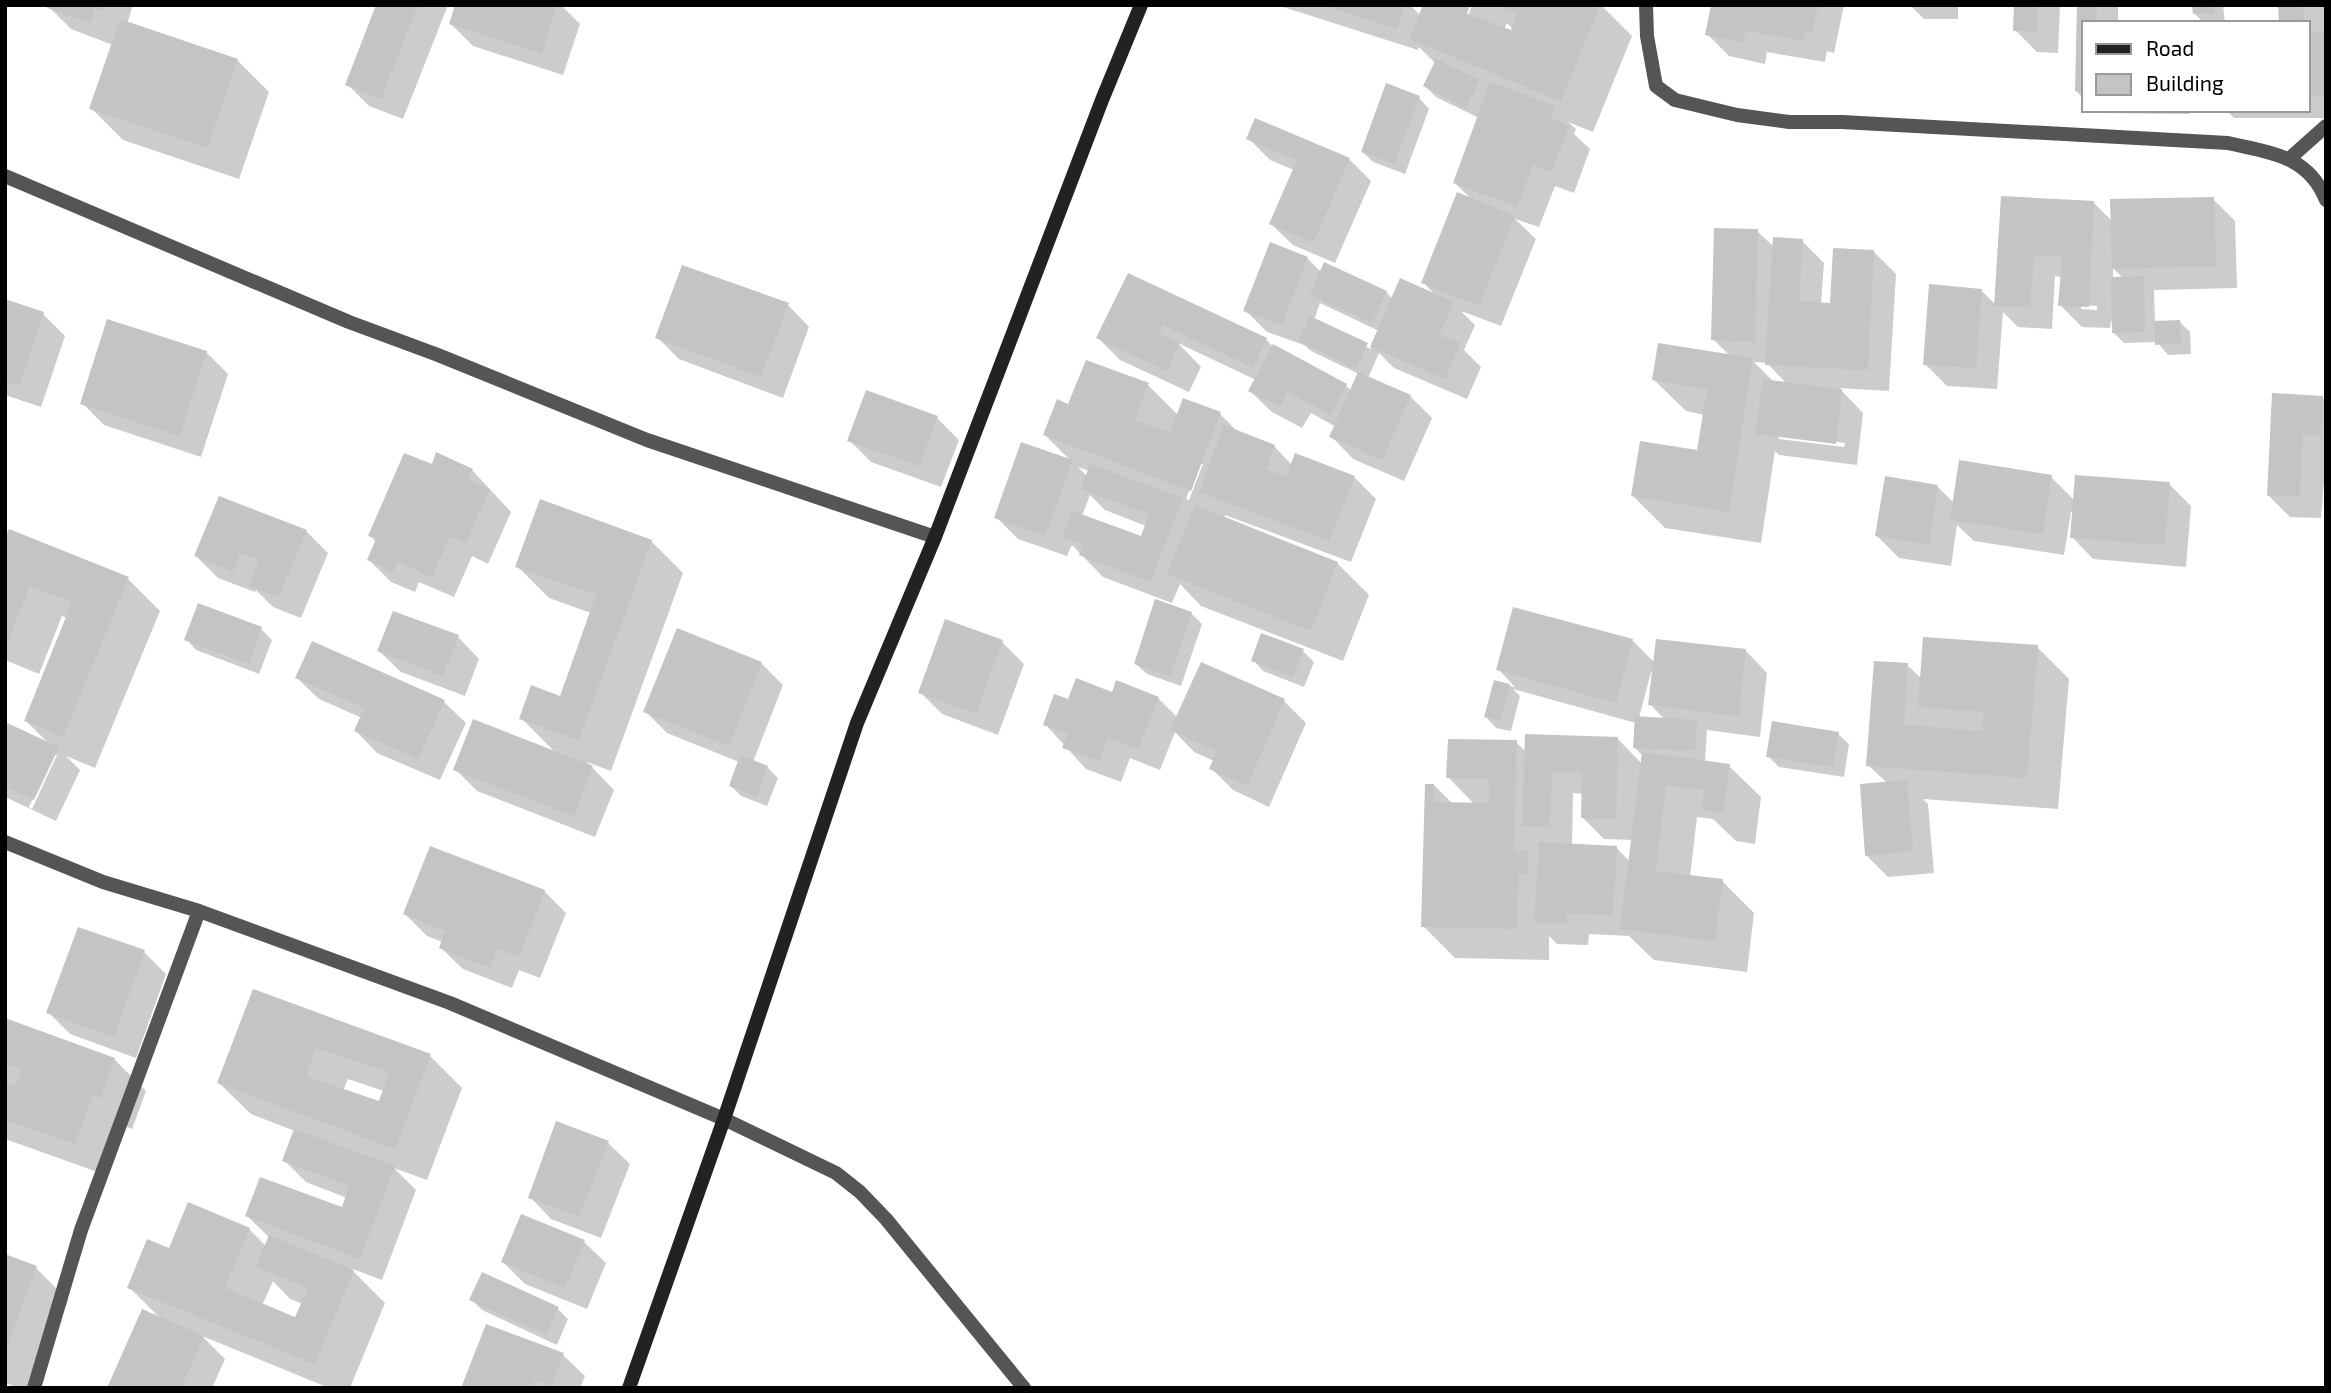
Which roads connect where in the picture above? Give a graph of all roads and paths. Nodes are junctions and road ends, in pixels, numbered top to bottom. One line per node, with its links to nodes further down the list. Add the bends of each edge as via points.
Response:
1 (1141, 5): 7 (main road)
2 (1646, 5): 4 (street, via 1656,86 1675,100 1737,115 1789,122 2228,143)
3 (2326, 126): 4 (street)
4 (2291, 159): 6 (street, via 2319,184)
5 (5, 176): 7 (street, via 349,322 647,440)
6 (2326, 200)
7 (935, 537): 10 (main road, via 857,723)
8 (5, 842): 9 (street, via 103,882)
9 (199, 911): 10 (street, via 450,1003); 11 (street, via 81,1230)
10 (724, 1119): 12 (main road); 13 (street, via 836,1173 860,1192)
11 (34, 1388)
12 (629, 1388)
13 (1024, 1388)

